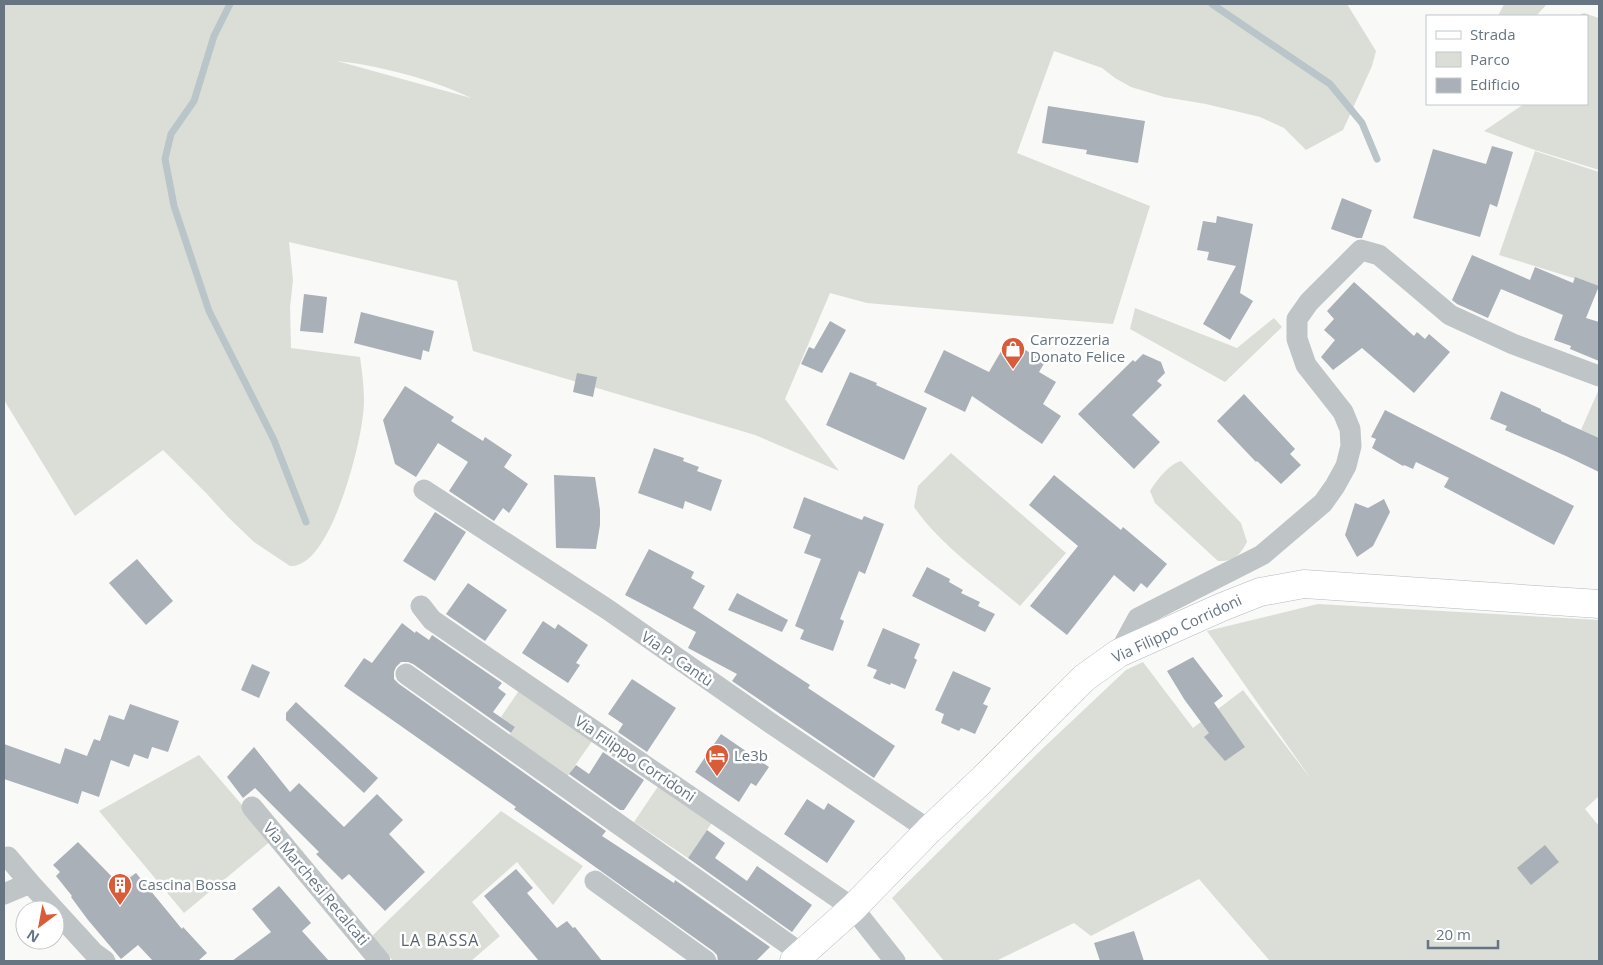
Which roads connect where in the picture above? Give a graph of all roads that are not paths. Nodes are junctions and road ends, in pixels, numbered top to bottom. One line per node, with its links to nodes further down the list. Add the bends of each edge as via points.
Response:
1 (1599, 376): 5 (street, via 1512,344 1450,316 1379,255 1361,250 1309,302 1297,319 1297,338 1306,365 1343,412 1350,429 1351,446 1336,486 1323,503 1262,556 1138,618)
2 (424, 490): 8 (street, Via P. Cantù, via 606,609)
3 (1599, 604): 5 (street, Via Filippo Corridoni, via 1304,584 1260,592)
4 (421, 606): 13 (street, Via Filippo Corridoni, via 432,620)
5 (1119, 653): 8 (street, Via Filippo Corridoni, via 1084,678)
6 (406, 674): 14 (street, Via Filippo Corridoni)
7 (252, 807): 16 (street, Via Marchesi Recalcati)
8 (929, 830): 13 (street, Via Filippo Corridoni)
9 (8, 857): 11 (street)
10 (595, 881): 17 (street)
11 (30, 883): 12 (street); 15 (street)
12 (4, 894)
13 (853, 908): 14 (street, Via Filippo Corridoni); 18 (street)
14 (798, 958)
15 (105, 961)
16 (380, 961)
17 (706, 961)
18 (895, 961)

